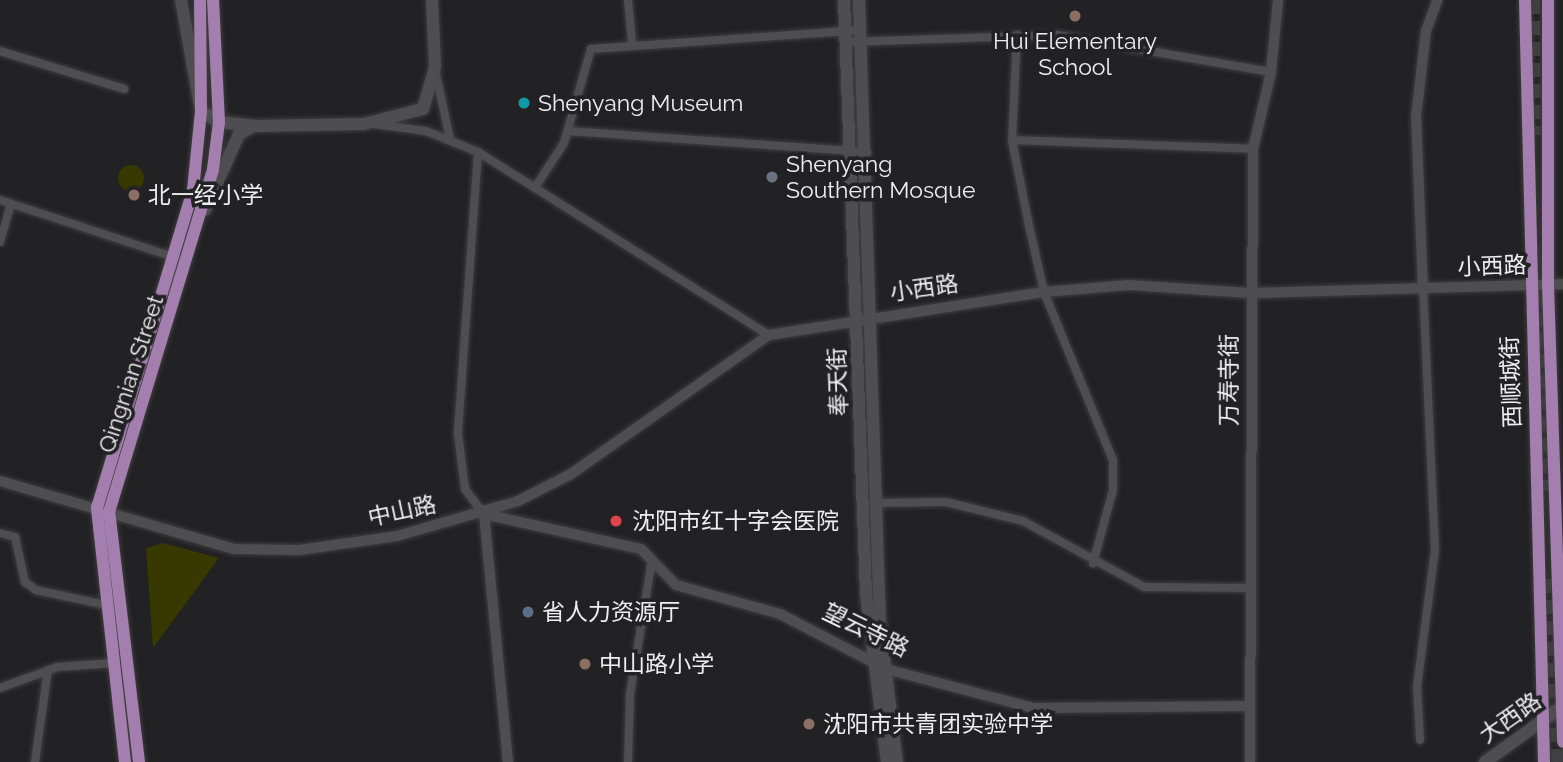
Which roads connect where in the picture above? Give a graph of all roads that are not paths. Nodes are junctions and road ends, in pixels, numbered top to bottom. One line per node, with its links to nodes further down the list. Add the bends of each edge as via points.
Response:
1 (181, 0): 20 (main road)
2 (200, 0): 20 (main road, Qingnian Street)
3 (213, 0): 21 (main road, Qingnian Street)
4 (432, 0): 17 (main road)
5 (628, 0): 15 (street)
6 (844, 0): 14 (main road, 奉天街)
7 (859, 0): 13 (main road, 奉天街)
8 (1278, 0): 18 (street, 万寿寺街)
9 (1437, 0): 40 (street, via 1426,31 1416,117)
10 (1525, 0): 38 (main road, 西顺城街)
11 (1548, 0): 39 (main road, 西顺城街)
12 (1017, 35): 13 (street); 18 (street, via 1057,35); 26 (street)
13 (861, 36): 14 (street); 30 (main road, 奉天街)
14 (846, 37): 15 (street); 29 (main road, 奉天街)
15 (632, 43): 24 (street, via 591,49 585,56)
16 (0, 51): 19 (street)
17 (435, 67): 22 (main road, via 423,109); 25 (street)
18 (1271, 72): 27 (street, 万寿寺街)
19 (124, 89)
20 (201, 111): 21 (main road); 36 (main road, Qingnian Street, via 193,190)
21 (219, 122): 23 (main road); 34 (main road, Qingnian Street)
22 (364, 124): 23 (main road); 25 (street)
23 (255, 125): 34 (main road, via 239,134)
24 (568, 131): 29 (street); 31 (street)
25 (450, 139): 28 (street)
26 (1012, 140): 27 (street); 41 (street)
27 (1253, 149): 42 (street, 万寿寺街)
28 (478, 152): 31 (street); 48 (street, via 458,434 465,489)
29 (853, 152): 30 (street); 43 (main road, 奉天街)
30 (867, 152): 43 (main road, 奉天街)
31 (537, 186): 44 (street)
32 (0, 200): 33 (street)
33 (11, 204): 35 (street); 36 (street)
34 (203, 214): 47 (main road, Qingnian Street)
35 (0, 242)
36 (176, 258): 47 (main road, Qingnian Street)
37 (1563, 284): 39 (street, 小西路)
38 (1529, 285): 39 (street, 小西路); 40 (street, 小西路); 61 (main road, 西顺城街)
39 (1548, 285): 60 (main road, 西顺城街)
40 (1423, 289): 42 (street, 小西路); 63 (street, via 1435,550 1417,687)
41 (1044, 292): 42 (street, 小西路, via 1129,285); 43 (street, 小西路); 51 (street, via 1113,460 1113,490)
42 (1250, 293): 52 (street, 万寿寺街)
43 (864, 318): 44 (street, 小西路); 46 (main road, 奉天街); 54 (main road, 奉天街)
44 (769, 335): 48 (street, 中山路, via 570,474)
45 (0, 481): 47 (street, 中山路)
46 (875, 503): 51 (street, via 985,509 1023,521); 56 (main road, 奉天街)
47 (103, 510): 48 (street, 中山路, via 234,549 299,550); 53 (main road, Qingnian Street); 67 (main road, Qingnian Street)
48 (484, 514): 50 (street, 望云寺路, via 641,549); 68 (street)
49 (0, 533): 53 (street, via 15,537 25,582 36,590)
50 (652, 560): 54 (street, 望云寺路, via 676,585 780,614); 69 (street, via 630,694)
51 (1093, 563): 52 (street, via 1144,587)
52 (1250, 588): 59 (street, 万寿寺街)
53 (106, 605): 55 (main road, Qingnian Street)
54 (873, 662): 56 (street, 望云寺路); 70 (main road, 奉天街)
55 (114, 663): 57 (street); 66 (main road, Qingnian Street)
56 (886, 668): 59 (street, 望云寺路, via 1034,708); 71 (main road, 奉天街)
57 (48, 670): 58 (street); 65 (street)
58 (0, 688)
59 (1250, 706): 72 (street, 万寿寺街)
60 (1560, 708): 61 (main road, 大西路); 62 (main road, 西顺城街)
61 (1542, 723): 73 (main road, 大西路); 74 (main road, 西顺城街)
62 (1563, 728): 64 (main road, 西顺城街)
63 (1420, 740)
64 (1563, 742)
65 (35, 762)
66 (125, 762)
67 (139, 762)
68 (508, 762)
69 (628, 762)
70 (887, 762)
71 (897, 762)
72 (1250, 762)
73 (1485, 762)
74 (1544, 762)

